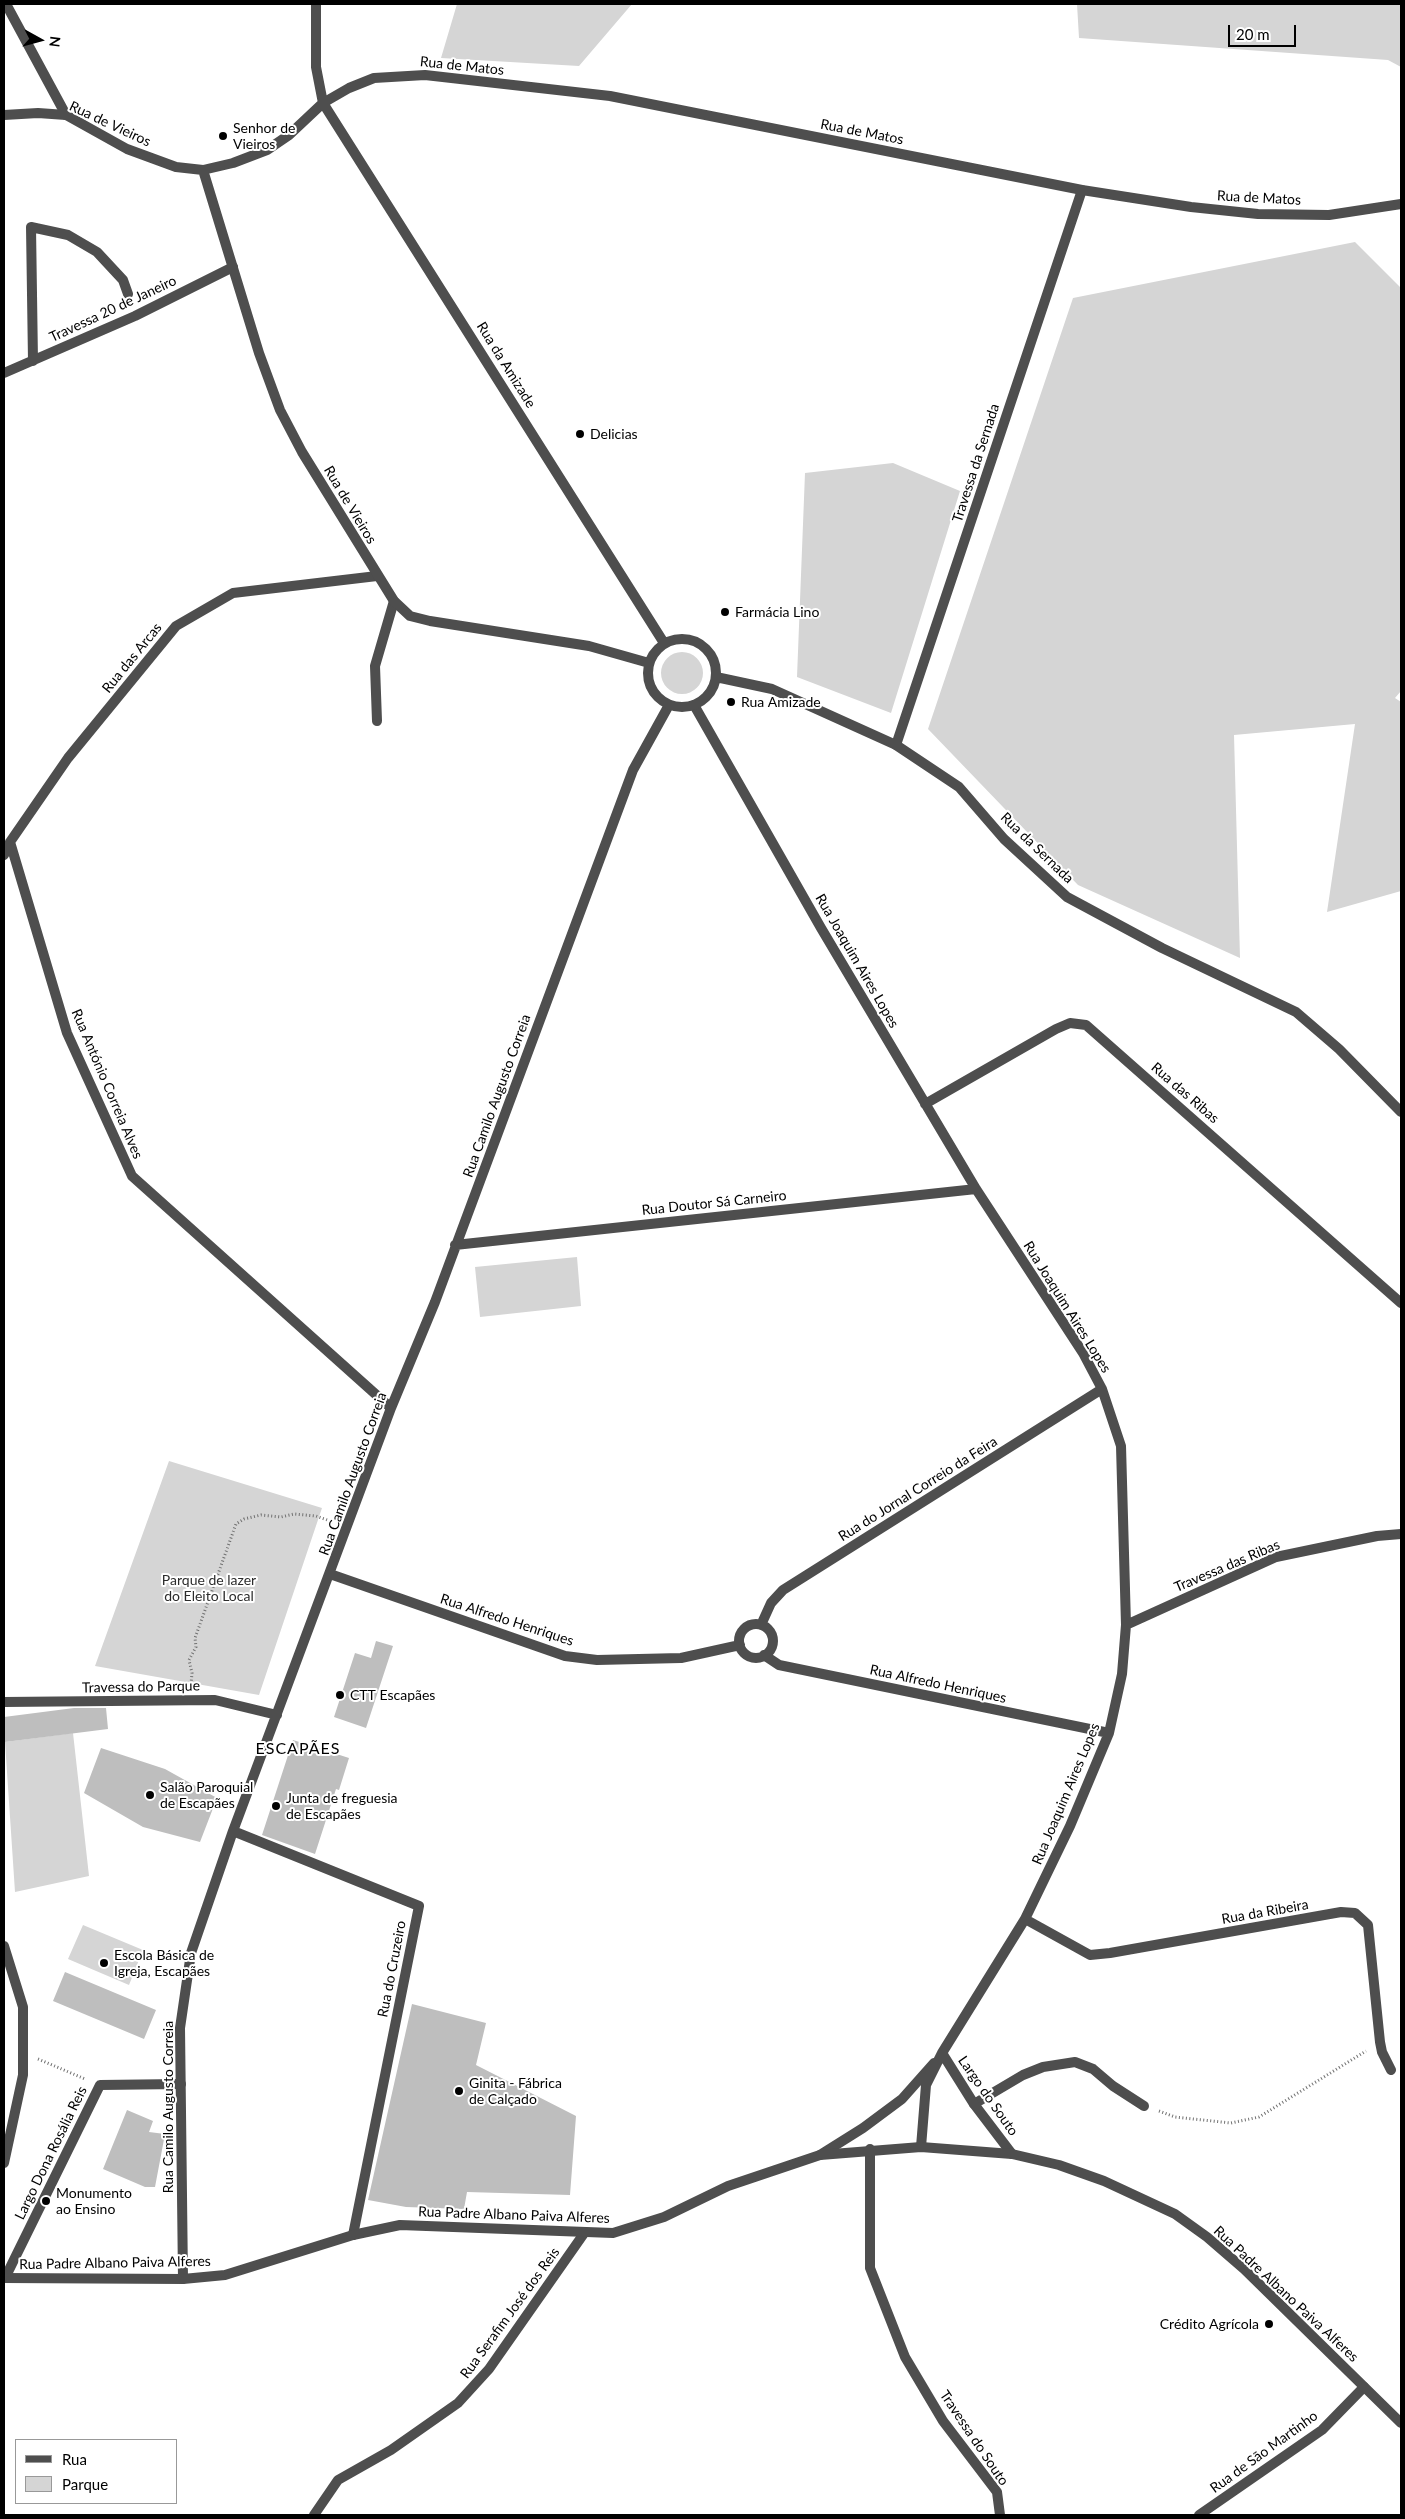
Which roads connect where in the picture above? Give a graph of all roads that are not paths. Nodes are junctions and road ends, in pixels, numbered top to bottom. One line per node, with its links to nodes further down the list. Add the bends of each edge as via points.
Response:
1 (6, 4): 5 (street)
2 (316, 4): 3 (street, via 316,67)
3 (323, 102): 6 (street, Rua de Vieiros, via 289,135 267,150); 7 (street, Rua de Matos, via 374,78 400,75 610,96); 15 (street, Rua da Amizade)
4 (4, 115): 5 (street, Rua de Vieiros)
5 (66, 115): 6 (street, Rua de Vieiros, via 127,149 176,167)
6 (203, 170): 9 (street, Rua de Vieiros)
7 (1082, 190): 8 (street, Rua de Matos, via 1258,214 1329,215); 21 (street, Travessa da Sernada)
8 (1401, 204)
9 (233, 267): 11 (street, Travessa 20 de Janeiro, via 135,316); 13 (street, Rua de Vieiros, via 280,410)
10 (128, 294): 11 (street, via 123,280 97,252 68,235 30,227)
11 (33, 360): 12 (street, Travessa 20 de Janeiro)
12 (4, 373)
13 (377, 576): 14 (street, Rua de Vieiros); 22 (street, Rua das Arcas, via 233,593 176,626 68,758)
14 (394, 601): 16 (street, Rua de Vieiros, via 410,616 430,621 589,646); 20 (street, via 375,666)
15 (664, 643): 16 (street); 17 (street, via 685,638 704,647 715,666)
16 (648, 663): 18 (street, via 647,673 653,692)
17 (716, 677): 19 (street, via 709,694); 21 (street, Rua da Sernada, via 772,688)
18 (669, 705): 19 (street, via 677,708); 27 (street, Rua Camilo Augusto Correia, via 633,770)
19 (694, 706): 24 (street, Rua Joaquim Aires Lopes)
20 (378, 720)
21 (896, 745): 25 (street, Rua da Sernada, via 959,787 1004,839 1067,897 1162,948 1296,1012 1339,1049)
22 (10, 842): 23 (street, Rua das Arcas); 30 (street, Rua António Correia Alves, via 67,1033 132,1176)
23 (4, 855)
24 (925, 1104): 26 (street, Rua Joaquim Aires Lopes); 28 (street, Rua das Ribas, via 1056,1029 1070,1023 1086,1025)
25 (1401, 1112)
26 (976, 1189): 27 (street, Rua Doutor Sá Carneiro); 29 (street, Rua Joaquim Aires Lopes, via 1084,1353)
27 (456, 1245): 30 (street, Rua Camilo Augusto Correia)
28 (1401, 1303)
29 (1102, 1389): 33 (street, Rua do Jornal Correio da Feira, via 783,1590); 34 (street, Rua Joaquim Aires Lopes, via 1121,1446)
30 (391, 1408): 32 (street, Rua Camilo Augusto Correia)
31 (1401, 1534): 34 (street, Travessa das Ribas, via 1276,1557)
32 (330, 1574): 35 (street, Rua Alfredo Henriques, via 565,1656 597,1660 681,1658); 38 (street, Rua Camilo Augusto Correia)
33 (761, 1625): 35 (street, via 746,1628 740,1637); 36 (street, via 770,1631 773,1642)
34 (1126, 1625): 39 (street, Rua Joaquim Aires Lopes, via 1122,1674)
35 (740, 1645): 36 (street, Rua Alfredo Henriques, via 748,1656)
36 (764, 1656): 39 (street, Rua Alfredo Henriques, via 779,1665)
37 (4, 1702): 38 (street, Travessa do Parque, via 215,1700)
38 (276, 1715): 40 (street, Rua Camilo Augusto Correia)
39 (1109, 1732): 41 (street, Rua Joaquim Aires Lopes, via 1070,1826)
40 (233, 1831): 45 (street, Rua Camilo Augusto Correia, via 191,1953 180,2028); 54 (street, Rua do Cruzeiro, via 419,1906)
41 (1025, 1919): 43 (street, Rua Joaquim Aires Lopes); 44 (street, Rua da Ribeira, via 1090,1955 1341,1912 1355,1913 1368,1925 1380,2042)
42 (4, 1946): 52 (street, via 23,2007 23,2075)
43 (942, 2053): 46 (street, Largo do Souto); 48 (street, Largo do Souto, via 926,2085); 51 (street, Largo do Souto, via 902,2099)
44 (1391, 2070)
45 (181, 2084): 55 (street, Largo Dona Rosália Reis, via 100,2085); 56 (street, Rua Camilo Augusto Correia)
46 (974, 2104): 47 (street, via 1023,2075 1043,2067 1075,2062 1093,2069); 50 (street, Largo do Souto)
47 (1144, 2106)
48 (921, 2147): 49 (street, Rua Padre Albano Paiva Alferes); 50 (street, Rua Padre Albano Paiva Alferes)
49 (870, 2150): 51 (street, Rua Padre Albano Paiva Alferes); 60 (street, Travessa do Souto, via 870,2268 906,2357 943,2421 997,2492)
50 (1012, 2154): 57 (street, Rua Padre Albano Paiva Alferes, via 1104,2181 1175,2214 1244,2269)
51 (820, 2155): 53 (street, Rua Padre Albano Paiva Alferes, via 728,2186 664,2217 613,2233)
52 (4, 2163)
53 (585, 2232): 54 (street, Rua Padre Albano Paiva Alferes, via 400,2225); 59 (street, Rua Serafim José dos Reis, via 489,2370 458,2404 391,2450 338,2480)
54 (353, 2235): 56 (street, Rua Padre Albano Paiva Alferes, via 225,2276)
55 (5, 2278): 56 (street, Rua Padre Albano Paiva Alferes)
56 (183, 2279)
57 (1364, 2387): 58 (street, Rua Padre Albano Paiva Alferes); 61 (street, Rua de São Martinho, via 1322,2430)
58 (1401, 2423)
59 (314, 2515)
60 (1000, 2515)
61 (1200, 2515)

